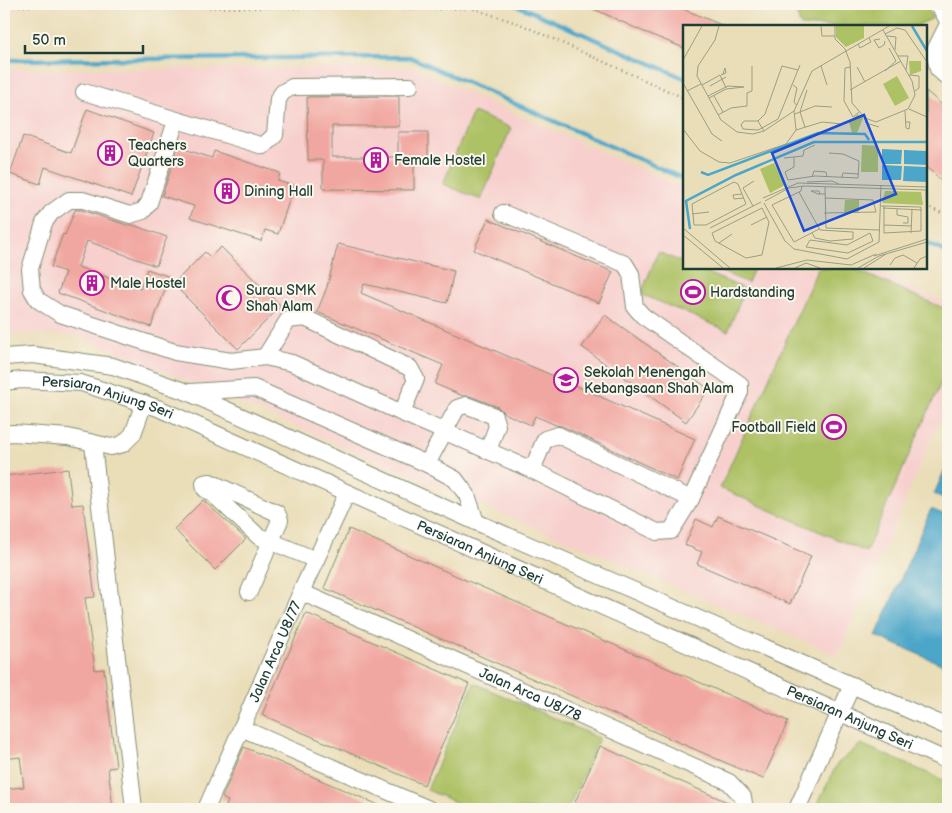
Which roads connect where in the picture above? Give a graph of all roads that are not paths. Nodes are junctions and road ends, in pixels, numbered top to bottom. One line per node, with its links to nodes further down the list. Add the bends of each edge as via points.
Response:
1 (938, 4): 2 (street)
2 (948, 23): 3 (street, via 934,52 938,69)
3 (948, 78)
4 (410, 86): 6 (street, via 292,87 278,98 275,135 263,146)
5 (84, 92): 6 (street)
6 (176, 121): 9 (street, via 149,203 143,211 130,215 83,200 69,200 44,223 30,268 32,290 38,300 60,314 175,352 231,361)
7 (503, 213): 21 (street, via 626,264 631,274 635,307 643,316 740,384 740,392)
8 (4, 357): 11 (street, Persiaran Anjung Seri, via 32,355 113,366)
9 (265, 357): 13 (street, via 292,363); 13 (street, via 288,320 305,318 410,368 416,379)
10 (4, 382): 12 (street, Persiaran Anjung Seri, via 81,383)
11 (187, 392): 18 (street, via 254,388); 22 (street, Persiaran Anjung Seri)
12 (144, 403): 16 (street, via 133,434 123,444 111,447); 20 (street, Persiaran Anjung Seri)
13 (402, 413): 14 (street)
14 (444, 431): 17 (street); 17 (street, via 457,408 466,405 494,416 496,426); 18 (street)
15 (4, 434): 16 (street, via 68,437)
16 (94, 444): 31 (street)
17 (488, 451): 19 (street)
18 (427, 464): 22 (street, via 455,479 467,495)
19 (532, 470): 21 (street, via 657,532 671,531); 21 (street, via 545,439 558,435)
20 (347, 493): 23 (street, Jalan Arca U8/77); 27 (street, Persiaran Anjung Seri)
21 (691, 499)
22 (476, 522): 26 (street, Persiaran Anjung Seri)
23 (316, 560): 24 (street, via 272,541); 25 (street, Jalan Arca U8/77)
24 (249, 592)
25 (301, 592): 29 (street, Jalan Arca U8/77); 34 (street, Jalan Arca U8/78, via 729,782 744,797)
26 (852, 685): 27 (street); 28 (street, Persiaran Anjung Seri)
27 (840, 713): 30 (street, Persiaran Anjung Seri); 35 (street)
28 (948, 727)
29 (241, 728): 32 (street, Jalan Arca U8/77); 33 (street)
30 (948, 761)
31 (134, 809)
32 (206, 809)
33 (429, 809)
34 (745, 809)
35 (797, 809)

